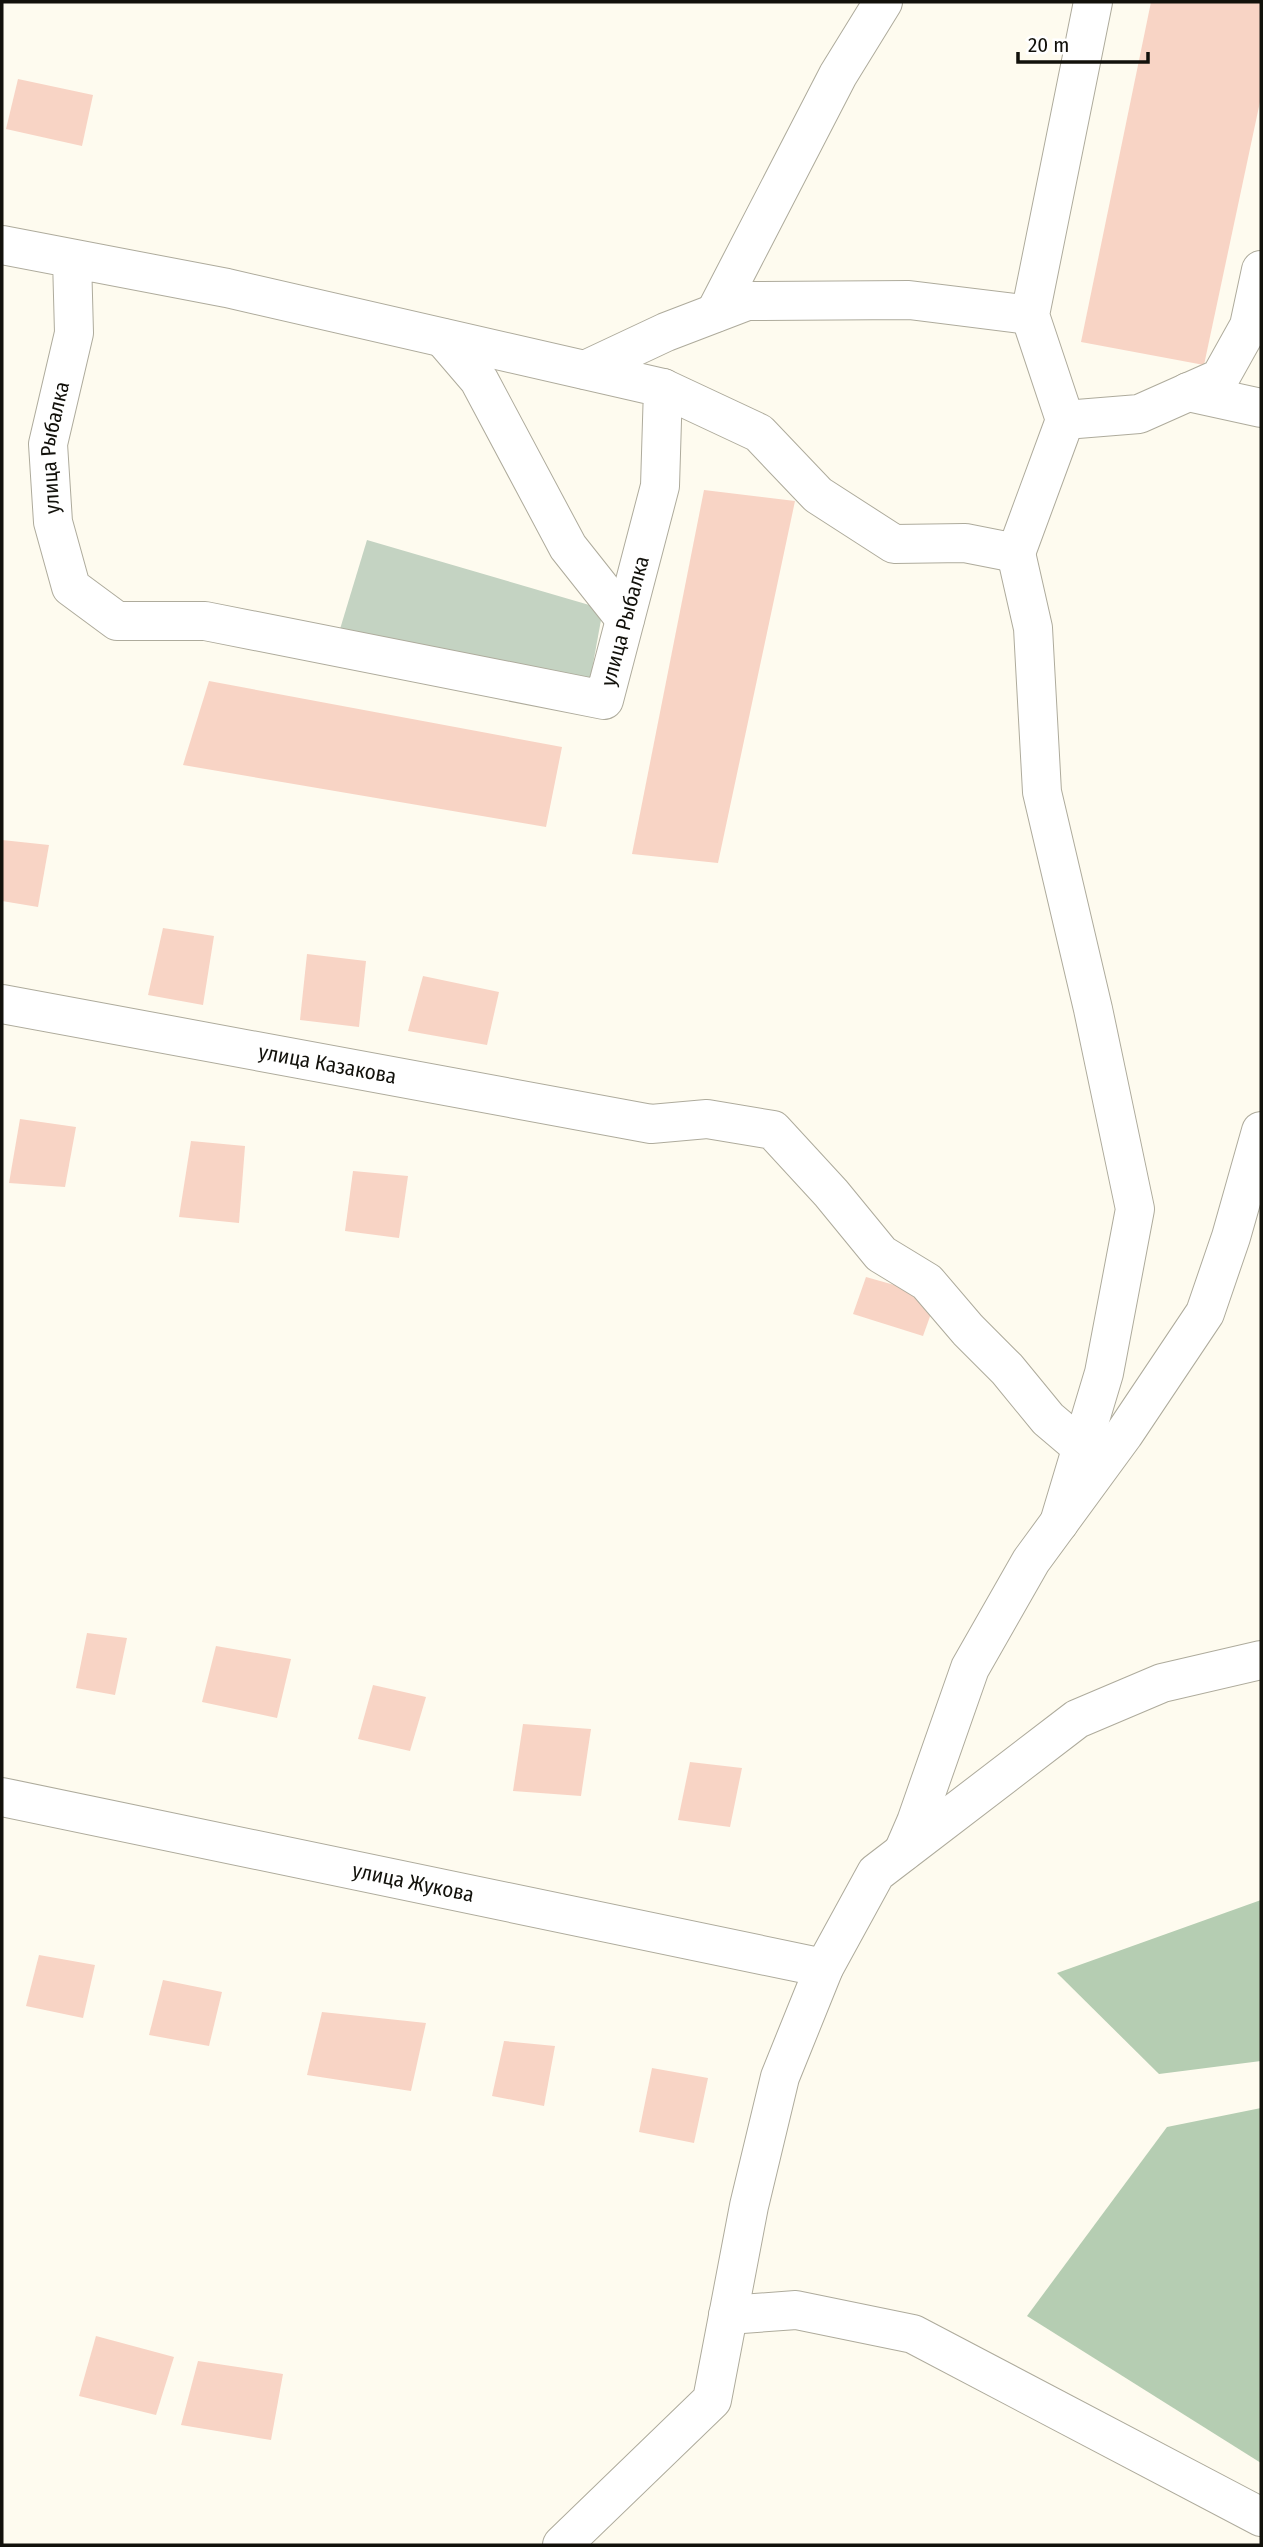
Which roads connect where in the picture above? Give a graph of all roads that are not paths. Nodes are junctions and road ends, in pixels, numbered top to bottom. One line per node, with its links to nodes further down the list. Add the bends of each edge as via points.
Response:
1 (883, 2): 6 (street, via 838,75)
2 (1093, 2): 7 (street)
3 (2, 245): 4 (street)
4 (72, 258): 8 (street); 15 (street, улица Рыбалка, via 74,333 48,444 53,522 71,587 117,621 205,621 604,700)
5 (1261, 270): 11 (street, via 1249,326 1220,377)
6 (715, 313): 7 (street, via 747,301 909,299); 9 (street)
7 (1030, 315): 13 (street)
8 (443, 338): 9 (street); 15 (street, via 479,380 568,547)
9 (584, 370): 10 (street)
10 (663, 388): 14 (street, via 759,433 818,495 894,544 965,543); 15 (street, улица Рыбалка, via 660,486)
11 (1188, 392): 12 (street); 13 (street, via 1139,414)
12 (1261, 408)
13 (1065, 420): 14 (street)
14 (1016, 553): 18 (street, via 1033,628 1042,792 1135,1209 1104,1374)
15 (625, 619)
16 (2, 1004): 18 (street, улица Казакова, via 651,1124 707,1119 773,1130 881,1254 927,1282 1048,1419)
17 (1261, 1131): 19 (street, via 1205,1313)
18 (1081, 1447): 19 (street)
19 (1059, 1523): 22 (street, via 1031,1561 970,1668)
20 (1261, 1660): 22 (street, via 1162,1683 1077,1719)
21 (2, 1797): 23 (street, улица Жукова)
22 (903, 1852): 23 (street, via 876,1873)
23 (824, 1968): 24 (street, via 780,2077)
24 (728, 2315): 25 (street, via 796,2309 913,2334); 26 (street, via 712,2400)
25 (1261, 2517)
26 (562, 2545)

